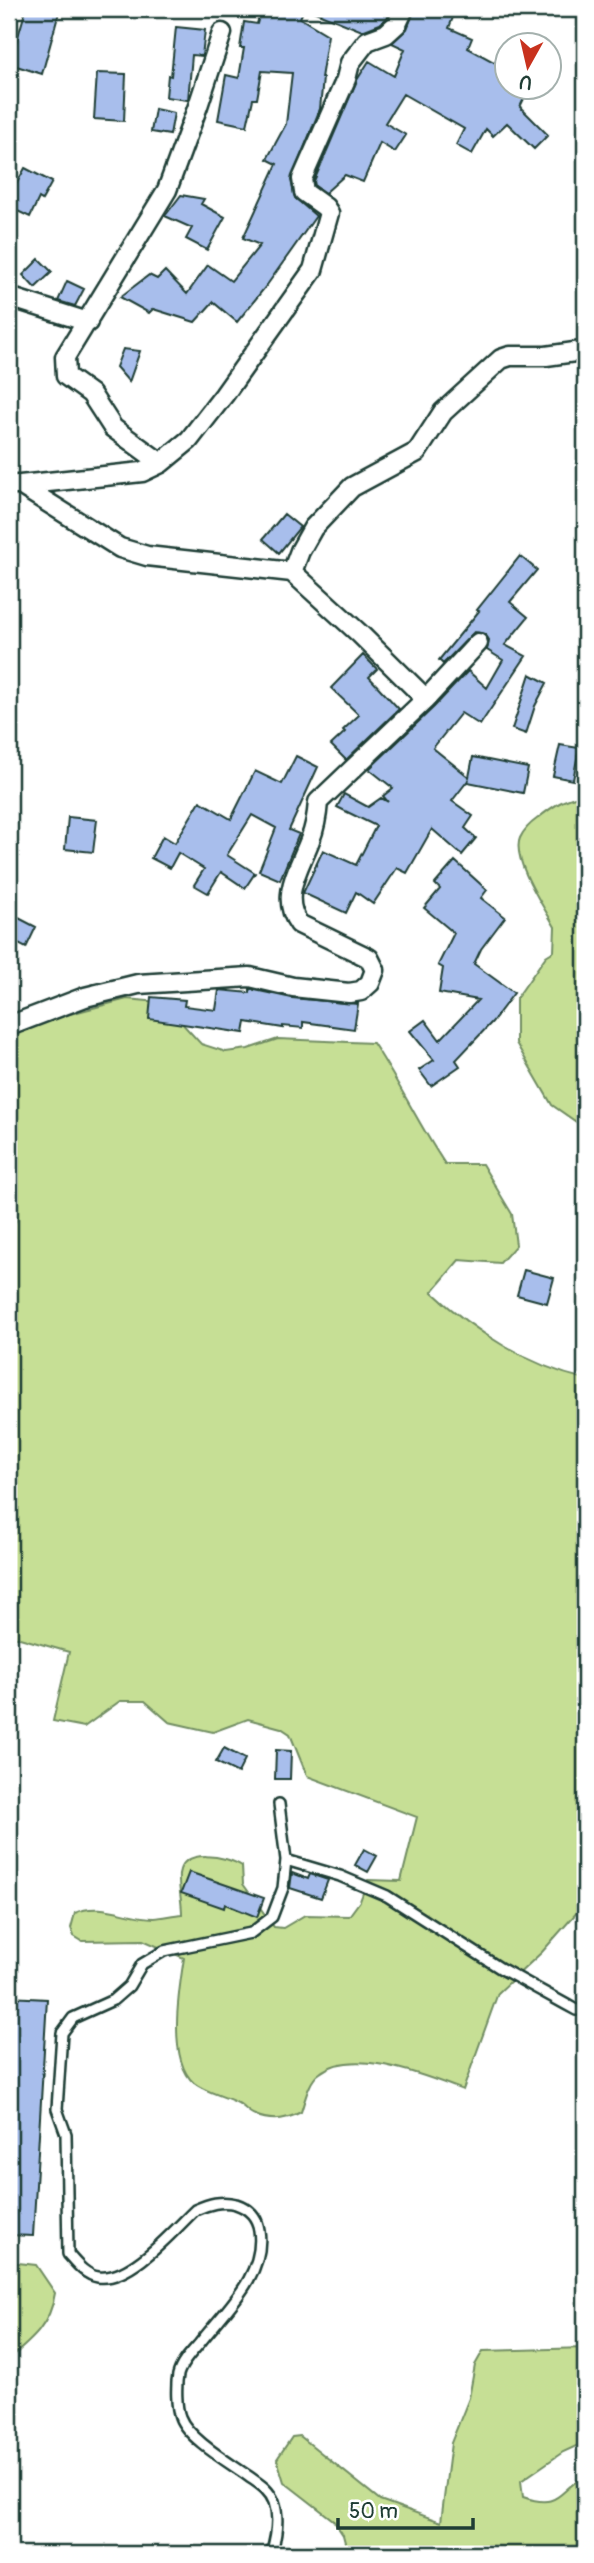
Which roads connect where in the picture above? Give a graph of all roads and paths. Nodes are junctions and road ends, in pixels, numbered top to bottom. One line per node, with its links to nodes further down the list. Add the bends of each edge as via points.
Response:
1 (404, 9): 6 (street, via 397,24 367,41 350,63 302,179 304,192 329,213 313,270 189,440)
2 (222, 33): 4 (street, via 167,190)
3 (9, 297): 4 (street)
4 (88, 322): 6 (street, via 65,357 66,376 90,394 113,428)
5 (582, 351): 8 (street, via 501,359 443,412 417,452 352,487 313,528)
6 (161, 463): 7 (street, via 142,472)
7 (14, 485): 8 (street, via 120,548 147,556)
8 (292, 572): 10 (street)
9 (478, 643): 10 (street)
10 (426, 699): 11 (street, via 318,802 313,833 294,875 290,904 299,924 369,958 375,970 361,991 293,987 250,978 138,984 85,997)
11 (9, 1026)
12 (279, 1804): 13 (lane)
13 (286, 1860): 14 (lane, via 387,1896 500,1968 567,2006); 15 (lane, via 272,1917 251,1933 164,1951 142,1964 129,1986 113,2000 73,2018 62,2034 57,2109 66,2134 68,2254 79,2267 97,2277 126,2271 195,2210 207,2205 225,2202 247,2208 258,2223 261,2242 251,2278 188,2357 178,2373 178,2394 180,2417 191,2431 267,2489 278,2525)
14 (585, 2010)
15 (271, 2554)

